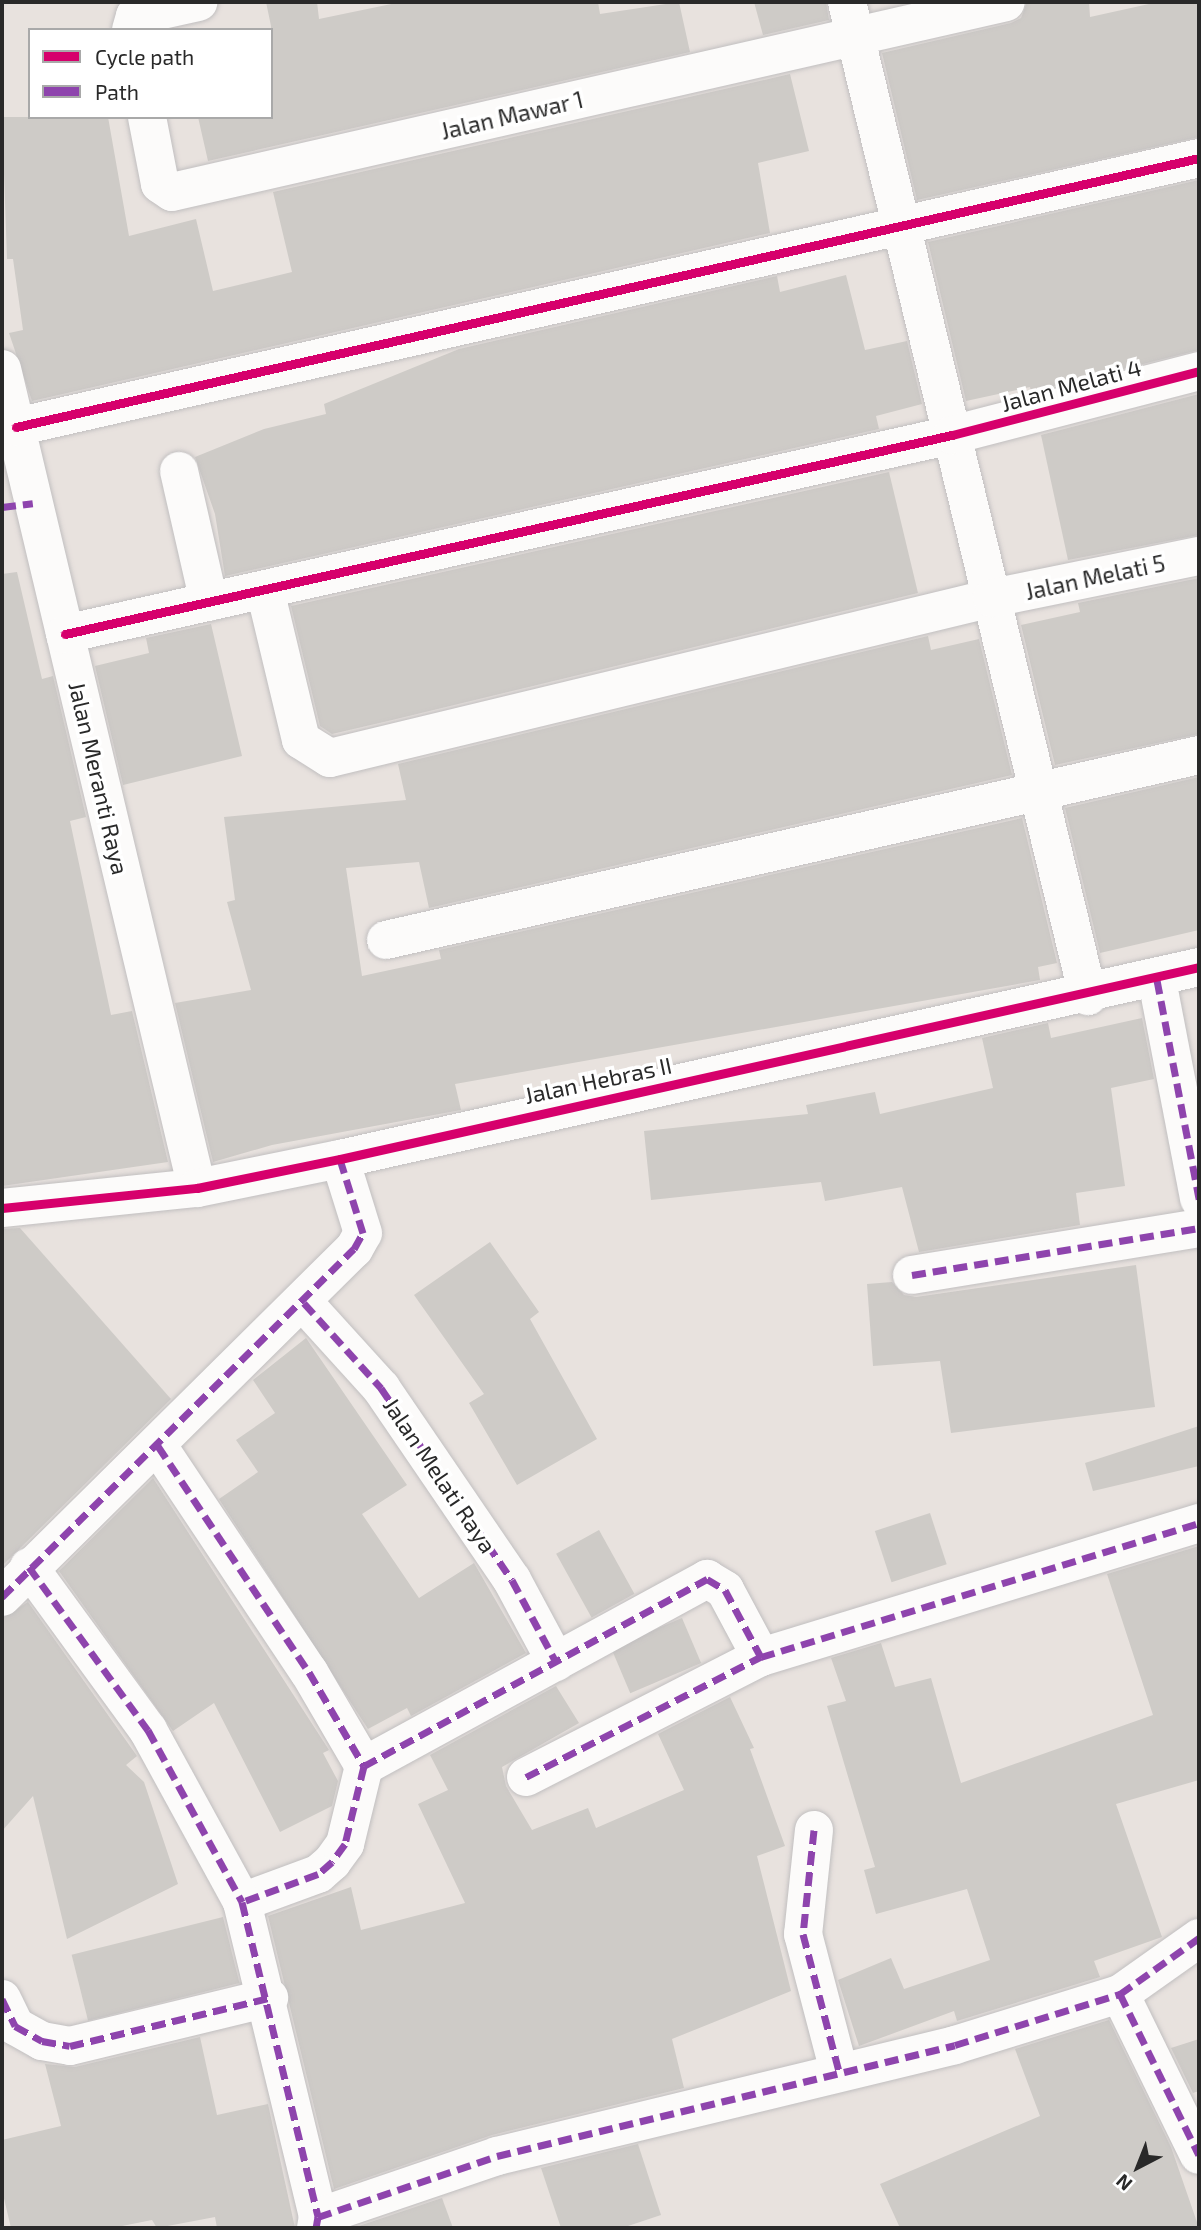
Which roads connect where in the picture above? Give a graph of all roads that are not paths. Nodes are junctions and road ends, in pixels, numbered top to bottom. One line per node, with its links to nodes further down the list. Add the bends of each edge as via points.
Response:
1 (198, 2): 4 (street)
2 (1006, 2): 3 (street, Jalan Mawar 1)
3 (851, 19): 5 (street, Jalan Mawar 1, via 168,192 160,184); 7 (street)
4 (133, 23)
5 (147, 119)
6 (1199, 158): 7 (street)
7 (902, 229): 10 (street); 11 (street)
8 (2, 369): 10 (street, Jalan Meranti Raya)
9 (1199, 371): 11 (street, Jalan Melati 4)
10 (16, 427): 13 (street, Jalan Meranti Raya)
11 (952, 435): 15 (street, Jalan Melati 4); 16 (street)
12 (179, 471): 17 (street)
13 (18, 505): 18 (street, Jalan Meranti Raya)
14 (1199, 556): 16 (street, Jalan Melati 5)
15 (265, 590): 16 (street, Jalan Melati 5, via 301,740 330,758); 17 (street, Jalan Melati 4)
16 (992, 598): 20 (street)
17 (209, 602): 18 (street, Jalan Melati 4)
18 (65, 634): 26 (street, Jalan Meranti Raya)
19 (1199, 755): 20 (street)
20 (1038, 793): 21 (street); 24 (street)
21 (386, 940)
22 (1199, 967): 23 (street, Jalan Hebras II)
23 (1157, 980): 24 (street, Jalan Hebras II); 27 (street)
24 (1088, 996): 25 (street, Jalan Hebras II)
25 (340, 1159): 26 (street, Jalan Hebras II); 31 (street, via 363,1233)
26 (197, 1188): 28 (street, Jalan Hebras II)
27 (1199, 1199)
28 (2, 1208)
29 (1199, 1228): 30 (street)
30 (912, 1275)
31 (303, 1303): 32 (street); 37 (street, Jalan Melati Raya, via 381,1388 512,1580)
32 (158, 1446): 34 (street); 38 (street, via 309,1672)
33 (1199, 1523): 36 (street)
34 (29, 1567): 35 (street); 41 (street, via 148,1730)
35 (2, 1597)
36 (761, 1657): 37 (street, via 725,1590 707,1579); 39 (street)
37 (556, 1662): 38 (street)
38 (364, 1766): 41 (street, via 345,1844 332,1862 318,1874)
39 (526, 1777)
40 (814, 1830): 46 (street, via 803,1934)
41 (242, 1902): 44 (street)
42 (1199, 1938): 43 (street)
43 (1120, 1994): 46 (street, via 955,2045); 47 (street)
44 (269, 1998): 45 (street, via 70,2046 42,2041 15,2026); 48 (street, via 282,2077)
45 (2, 1999)
46 (839, 2071): 48 (street, via 497,2156)
47 (1199, 2155)
48 (317, 2223)

